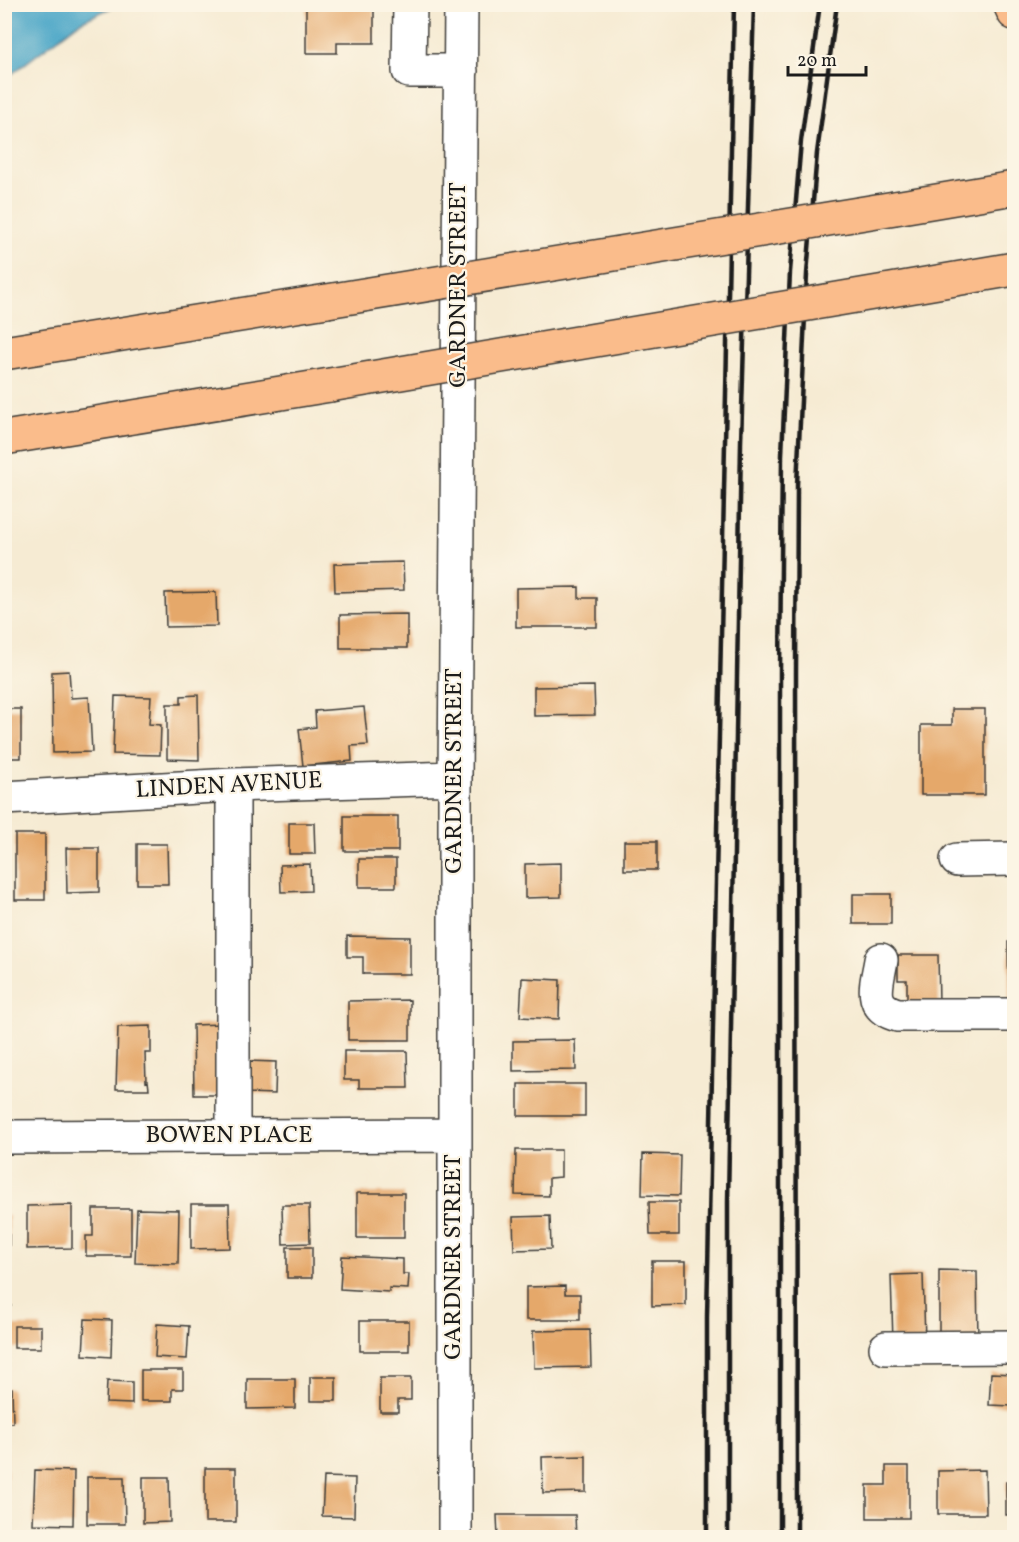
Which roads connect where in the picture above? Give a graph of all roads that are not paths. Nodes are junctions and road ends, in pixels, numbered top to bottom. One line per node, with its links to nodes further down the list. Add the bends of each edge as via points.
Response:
1 (410, 4): 5 (street, via 409,71)
2 (461, 4): 5 (street, GARDNER STREET)
3 (1010, 4): 4 (highway)
4 (1014, 13)
5 (461, 71): 10 (street, GARDNER STREET)
6 (1014, 188): 8 (highway, bridge)
7 (1014, 269): 9 (highway, bridge)
8 (4, 353)
9 (4, 438)
10 (455, 778): 11 (street, LINDEN AVENUE); 17 (street, GARDNER STREET)
11 (233, 785): 12 (street, LINDEN AVENUE); 18 (street)
12 (4, 798)
13 (1014, 859): 14 (street)
14 (957, 860)
15 (881, 960): 16 (street, via 876,993 886,1012)
16 (1014, 1015)
17 (454, 1135): 18 (street, BOWEN PLACE); 22 (street, GARDNER STREET)
18 (233, 1136): 19 (street, BOWEN PLACE)
19 (4, 1137)
20 (1014, 1347): 21 (street)
21 (886, 1348)
22 (455, 1538)

